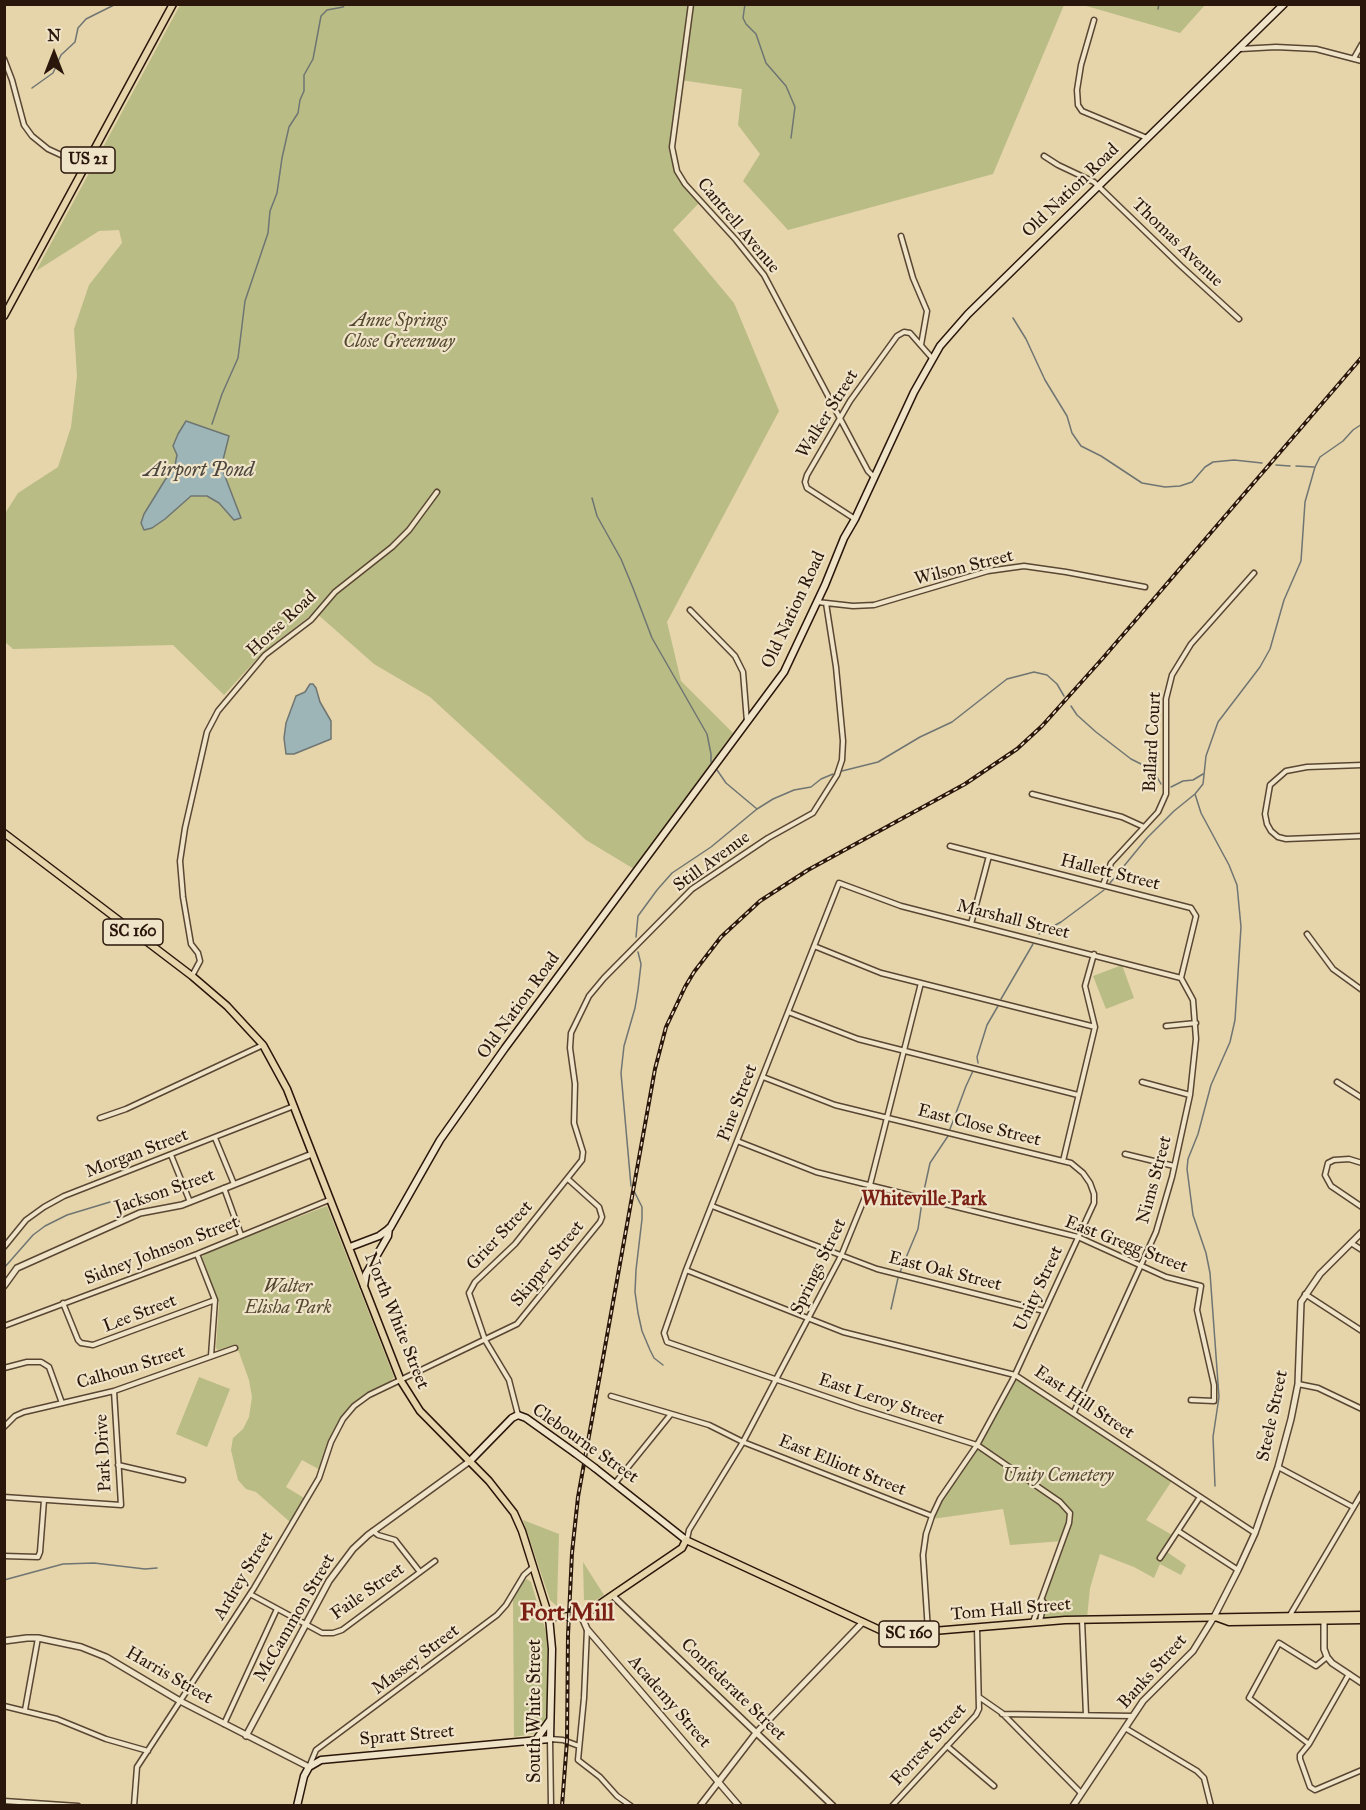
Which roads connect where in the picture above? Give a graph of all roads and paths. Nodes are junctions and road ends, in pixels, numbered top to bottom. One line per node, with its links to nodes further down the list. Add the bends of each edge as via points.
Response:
1 (173, 4): 12 (main road, US 21)
2 (691, 4): 19 (street, Cantrell Avenue, via 673,130 677,171 764,275)
3 (1284, 4): 6 (main road, Old Nation Road)
4 (1094, 20): 10 (street, via 1081,65 1078,105 1082,111)
5 (1362, 44): 7 (street)
6 (1239, 49): 7 (street, via 1316,49); 10 (main road, Old Nation Road)
7 (1354, 58): 9 (street)
8 (4, 59): 12 (street, via 24,125 32,136 48,149)
9 (1362, 61)
10 (1148, 138): 13 (main road, Old Nation Road)
11 (1044, 156): 13 (street, Thomas Avenue, via 1088,177)
12 (85, 166): 15 (main road, US 21)
13 (1098, 186): 16 (street, Thomas Avenue); 18 (main road, Old Nation Road, via 968,314)
14 (902, 236): 17 (street, via 927,311)
15 (4, 316)
16 (1239, 319)
17 (921, 345): 18 (street, Walker Street); 19 (street, Walker Street, via 908,332 897,336)
18 (932, 358): 20 (main road, Old Nation Road)
19 (840, 418): 20 (street, Cantrell Avenue); 22 (street, Walker Street, via 807,475 806,485)
20 (874, 478): 22 (main road, Old Nation Road)
21 (436, 492): 42 (street, Horse Road, via 392,547 265,656 218,711 207,732 180,861 191,944 200,961)
22 (855, 519): 25 (main road, Old Nation Road)
23 (1254, 573): 31 (street, Ballard Court, via 1191,644 1172,675 1166,699 1166,794 1158,812)
24 (1145, 587): 26 (street, Wilson Street, via 1024,566 988,572 874,605)
25 (816, 602): 26 (street); 28 (main road, Old Nation Road, via 784,672)
26 (826, 603): 69 (street, Still Avenue, via 843,741 837,776 813,813 768,838 692,890 589,996 571,1033 574,1123 583,1156)
27 (690, 610): 28 (street, via 735,656 743,672)
28 (747, 723): 77 (main road, Old Nation Road, via 440,1140)
29 (1362, 765): 33 (street, via 1286,771 1270,785 1265,814 1271,831 1286,839)
30 (1032, 794): 31 (street, via 1122,817)
31 (1144, 827): 37 (street, Ballard Court, via 1111,863)
32 (4, 833): 42 (main road, SC 160 / SC 160)
33 (1362, 836)
34 (950, 846): 35 (street, Hallett Street)
35 (989, 856): 37 (street, Hallett Street); 38 (street)
36 (839, 883): 38 (street, Marshall Street, via 901,906); 40 (street, Pine Street)
37 (1103, 885): 43 (street, Hallett Street, via 1194,909 1196,916)
38 (971, 924): 41 (street, Marshall Street)
39 (1307, 934): 45 (street, via 1333,969)
40 (814, 946): 44 (street, via 881,973); 46 (street, Pine Street)
41 (1094, 954): 43 (street, Marshall Street); 49 (street, via 1085,986)
42 (192, 976): 50 (main road, SC 160 / SC 160)
43 (1181, 978): 47 (street, Nims Street, via 1193,1000)
44 (921, 983): 49 (street); 51 (street, Springs Street)
45 (1362, 990)
46 (788, 1012): 51 (street, via 858,1039); 52 (street, Pine Street)
47 (1196, 1023): 48 (street); 56 (street, Nims Street)
48 (1166, 1026)
49 (1095, 1027): 55 (street)
50 (263, 1045): 58 (main road, North White Street); 59 (street)
51 (904, 1050): 55 (street); 60 (street, Springs Street)
52 (763, 1077): 60 (street, East Close Street, via 835,1105); 62 (street, Pine Street)
53 (1142, 1082): 56 (street)
54 (1337, 1082): 57 (street)
55 (1078, 1095): 66 (street)
56 (1190, 1095): 68 (street, Nims Street)
57 (1361, 1096)
58 (294, 1106): 61 (street, Morgan Street); 63 (main road, North White Street)
59 (100, 1118)
60 (888, 1118): 66 (street, East Close Street); 71 (street, Springs Street)
61 (215, 1138): 65 (street, Morgan Street); 70 (street)
62 (737, 1141): 71 (street, East Gregg Street, via 816,1172); 75 (street, Pine Street)
63 (312, 1154): 70 (street, Jackson Street); 73 (main road, North White Street)
64 (1125, 1154): 68 (street)
65 (171, 1155): 74 (street); 82 (street, Morgan Street, via 44,1207 26,1220)
66 (1063, 1161): 80 (street, Unity Street, via 1083,1173 1094,1194 1094,1203)
67 (1362, 1163): 76 (street, via 1334,1160 1328,1163 1325,1175 1331,1186)
68 (1174, 1166): 87 (street, Nims Street, via 1156,1232)
69 (568, 1180): 99 (street, Grier Street, via 515,1244 471,1288 470,1300); 99 (street, Skipper Street, via 599,1207 601,1221 517,1324)
70 (234, 1184): 72 (street, Jackson Street)
71 (870, 1185): 80 (street, East Gregg Street); 86 (street, Springs Street)
72 (224, 1188): 74 (street, Jackson Street); 79 (street)
73 (329, 1200): 79 (street, Sidney Johnson Street); 83 (main road, North White Street)
74 (190, 1202): 89 (street, Jackson Street, via 140,1213 17,1268)
75 (712, 1206): 86 (street, East Oak Street); 88 (street, Pine Street)
76 (1362, 1207)
77 (390, 1227): 83 (main road, via 379,1236); 90 (main road, Old Nation Road, via 366,1274)
78 (1362, 1232): 81 (street, Steele Street)
79 (241, 1235): 85 (street, Sidney Johnson Street)
80 (1078, 1237): 87 (street, East Gregg Street); 94 (street, Unity Street)
81 (1351, 1243): 84 (street); 91 (street, Steele Street)
82 (4, 1247)
83 (350, 1247): 90 (main road, North White Street)
84 (1362, 1250)
85 (197, 1254): 92 (street); 93 (street, Sidney Johnson Street)
86 (842, 1256): 94 (street, East Oak Street, via 877,1269); 95 (street, Springs Street)
87 (1141, 1267): 109 (street, East Gregg Street, via 1201,1286 1197,1310 1212,1373 1214,1401); 112 (street, Nims Street)
88 (686, 1270): 95 (street, East Hill Street); 98 (street, Pine Street)
89 (4, 1286)
90 (364, 1286): 105 (main road, North White Street)
91 (1305, 1294): 97 (street); 106 (street, Steele Street, via 1299,1317)
92 (215, 1300): 93 (street, Lee Street, via 93,1345 78,1340); 101 (street)
93 (63, 1303): 96 (street, Sidney Johnson Street)
94 (1044, 1311): 103 (street, Unity Street)
95 (810, 1318): 103 (street, East Hill Street, via 843,1332); 104 (street, Springs Street)
96 (4, 1326)
97 (1362, 1330)
98 (664, 1333): 104 (street, East Leroy Street, via 667,1341)
99 (485, 1340): 105 (street, Skipper Street); 114 (street, Grier Street, via 509,1380)
100 (235, 1348): 101 (street, Calhoun Street)
101 (211, 1356): 107 (street, Calhoun Street)
102 (4, 1368): 110 (street, via 41,1362 49,1367)
103 (1015, 1375): 112 (street, East Hill Street); 117 (street, Unity Street)
104 (776, 1380): 116 (street, Springs Street); 117 (street, East Leroy Street)
105 (401, 1381): 118 (main road, North White Street, via 420,1411); 139 (street, Ardrey Street, via 369,1395 343,1419 319,1478)
106 (1298, 1384): 111 (street, via 1318,1388); 120 (street, Steele Street)
107 (114, 1391): 110 (street, Calhoun Street); 119 (street, Park Drive)
108 (611, 1396): 113 (street, East Elliott Street)
109 (1191, 1400)
110 (62, 1403): 115 (street, Calhoun Street, via 15,1416)
111 (1362, 1409)
112 (1074, 1412): 125 (street, East Hill Street)
113 (671, 1414): 116 (street, East Elliott Street, via 709,1425); 122 (street)
114 (518, 1415): 118 (main road, Clebourne Street); 122 (main road, Clebourne Street, bridge)
115 (4, 1427)
116 (743, 1442): 128 (street, East Elliott Street); 132 (street, Springs Street)
117 (977, 1445): 128 (street, Unity Street); 151 (street, East Leroy Street, via 1070,1513)
118 (470, 1461): 129 (street, McCammon Street); 136 (main road, North White Street, via 514,1513)
119 (118, 1465): 121 (street); 126 (street, Park Drive, via 121,1505)
120 (1278, 1467): 127 (street); 131 (street, Steele Street)
121 (183, 1480)
122 (616, 1482): 132 (main road, Clebourne Street)
123 (1362, 1493): 127 (street)
124 (4, 1497): 126 (street, Park Drive)
125 (1200, 1497): 130 (street); 131 (street, East Hill Street)
126 (44, 1500): 133 (street, via 38,1557)
127 (1353, 1507): 143 (street)
128 (932, 1516): 155 (street, Unity Street, via 923,1555)
129 (374, 1531): 138 (street, via 395,1540); 152 (street, McCammon Street, via 339,1566)
130 (1178, 1531): 134 (street); 137 (street)
131 (1255, 1533): 137 (street, Steele Street)
132 (686, 1540): 140 (main road, via 682,1548); 150 (main road, Tom Hall Street / SC 160)
133 (4, 1556)
134 (1160, 1558)
135 (435, 1561): 138 (street, Faile Street)
136 (533, 1567): 145 (main road, North White Street); 179 (street, Massey Street, via 497,1615 316,1750)
137 (1239, 1570): 146 (street, Steele Street)
138 (420, 1572): 152 (street, Faile Street, via 342,1630 322,1633)
139 (250, 1594): 141 (street, Faile Street); 162 (street, Ardrey Street)
140 (613, 1596): 142 (main road); 171 (street, Confederate Street)
141 (277, 1609): 152 (street, Faile Street); 169 (street)
142 (581, 1615): 145 (main road); 154 (street, Academy Street)
143 (1290, 1615): 146 (main road, Tom Hall Street / SC 160); 147 (main road, Tom Hall Street / SC 160)
144 (1362, 1615): 147 (main road, Tom Hall Street / SC 160)
145 (549, 1617): 167 (main road, South White Street)
146 (1214, 1617): 147 (main road, Tom Hall Street / SC 160, via 1229,1622); 148 (main road, Tom Hall Street / SC 160); 168 (street, Banks Street, via 1193,1651)
147 (1324, 1618): 149 (main road, Tom Hall Street / SC 160); 158 (street)
148 (1082, 1620): 151 (main road, Tom Hall Street / SC 160); 166 (street)
149 (1362, 1620)
150 (863, 1622): 155 (main road, Tom Hall Street / SC 160, via 892,1633); 171 (street)
151 (1037, 1622): 153 (main road, Tom Hall Street / SC 160)
152 (306, 1625): 172 (street, McCammon Street)
153 (977, 1628): 155 (main road, Tom Hall Street / SC 160); 161 (street, Forrest Street)
154 (586, 1629): 176 (street); 181 (street, Academy Street)
155 (928, 1632)
156 (38, 1638): 157 (street, Harris Street); 162 (street, Harris Street, via 106,1657); 164 (street)
157 (4, 1641)
158 (1327, 1657): 159 (street); 175 (street, via 1316,1666 1280,1643 1249,1698)
159 (1349, 1674): 160 (street); 175 (street)
160 (1362, 1683)
161 (979, 1697): 165 (street); 177 (street, Forrest Street, via 976,1715)
162 (180, 1701): 169 (street, Harris Street); 178 (street, Ardrey Street)
163 (4, 1706): 164 (street)
164 (25, 1710): 178 (street)
165 (1002, 1713): 166 (street); 183 (street)
166 (1086, 1715): 168 (street)
167 (551, 1716): 173 (main road, South White Street); 174 (main road)
168 (1132, 1716): 170 (street, Banks Street)
169 (224, 1724): 172 (street, Harris Street)
170 (1124, 1727): 183 (street, Banks Street); 195 (street, via 1197,1771 1204,1778)
171 (756, 1733): 181 (street); 192 (street, Confederate Street)
172 (246, 1736): 179 (street, Harris Street)
173 (550, 1739): 174 (main road, Spratt Street); 176 (street); 188 (street, South White Street)
174 (536, 1740): 179 (main road, Spratt Street, via 330,1758)
175 (1309, 1744): 180 (street, via 1300,1760 1310,1787 1316,1790)
176 (579, 1746): 189 (street, via 578,1760)
177 (947, 1746): 182 (street); 193 (street, Forrest Street)
178 (148, 1751): 186 (street, Ardrey Street, via 137,1767)
179 (309, 1767): 187 (main road, via 301,1782)
180 (1362, 1770)
181 (718, 1781): 190 (street); 191 (street, Academy Street)
182 (994, 1786)
183 (1081, 1793): 194 (street, Banks Street)
184 (4, 1801): 185 (street)
185 (78, 1806)
186 (134, 1806)
187 (297, 1806)
188 (551, 1806)
189 (631, 1806)
190 (700, 1806)
191 (739, 1806)
192 (832, 1806)
193 (892, 1806)
194 (1073, 1806)
195 (1210, 1806)

